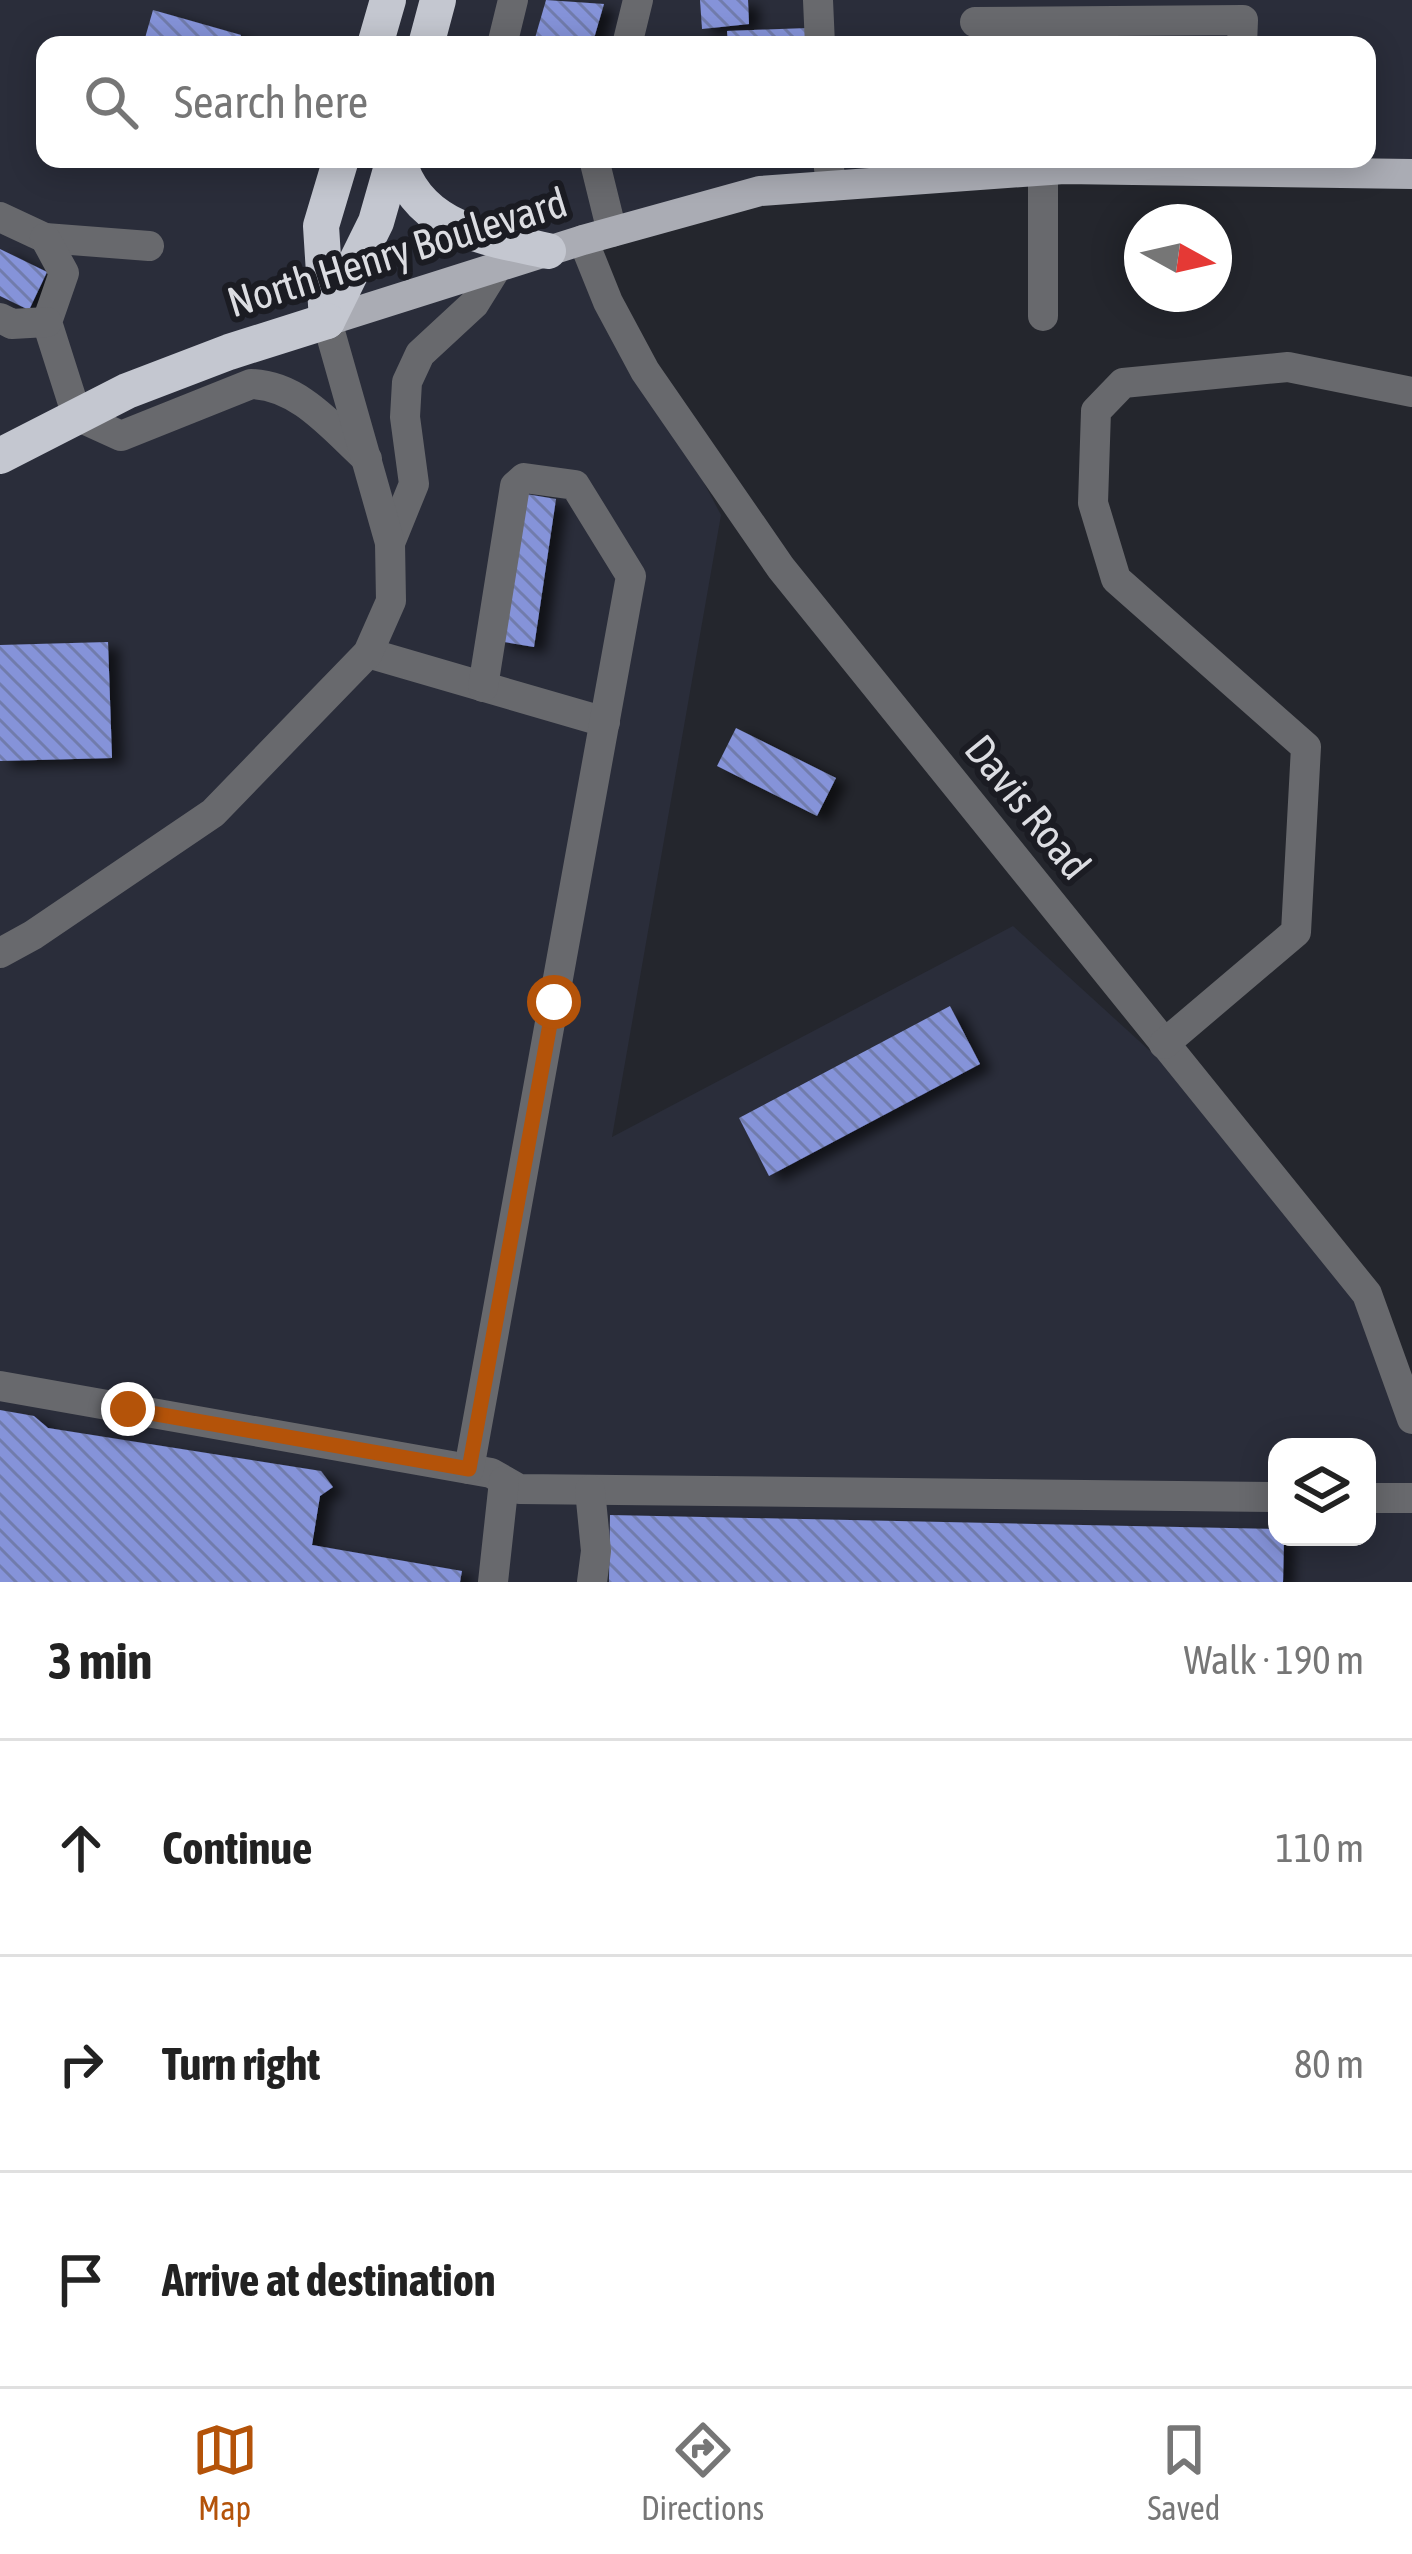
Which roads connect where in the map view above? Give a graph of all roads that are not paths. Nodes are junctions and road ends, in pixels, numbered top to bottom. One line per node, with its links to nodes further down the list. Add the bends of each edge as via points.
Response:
1 (388, 0): 8 (highway)
2 (438, 0): 9 (highway)
3 (513, 0): 10 (street)
4 (638, 0): 11 (street)
5 (818, 0): 12 (street)
6 (975, 22): 7 (street)
7 (1243, 22)
8 (378, 36)
9 (428, 36)
10 (504, 36)
11 (629, 36)
12 (820, 36)
13 (338, 168): 30 (highway, via 321,226)
14 (393, 168): 30 (highway)
15 (401, 168): 25 (highway, via 437,220 489,238)
16 (591, 168): 25 (street, Davis Road)
17 (973, 168): 20 (main road, North Henry Boulevard); 21 (main road, North Henry Boulevard)
18 (1142, 168): 20 (main road, North Henry Boulevard)
19 (1299, 168): 22 (main road, North Henry Boulevard)
20 (1043, 171): 28 (street)
21 (829, 173): 25 (main road, North Henry Boulevard)
22 (1412, 174)
23 (0, 217): 24 (street)
24 (44, 238): 26 (street); 31 (street, via 64,273)
25 (581, 241): 27 (main road, North Henry Boulevard); 41 (street, Davis Road, via 645,371 781,568)
26 (148, 246)
27 (497, 267): 30 (main road, North Henry Boulevard); 36 (street, via 474,304 420,354 407,382 414,484)
28 (1043, 316)
29 (0, 319): 31 (street)
30 (328, 321): 33 (highway, North Henry Boulevard, via 229,352); 35 (street)
31 (47, 322): 33 (street)
32 (1412, 392): 41 (street, via 1288,367 1123,383 1096,412 1094,503 1116,579 1306,747 1296,932)
33 (77, 416): 34 (highway, North Henry Boulevard); 35 (street, via 122,436 251,384 271,384 296,395)
34 (0, 456)
35 (368, 460): 36 (street)
36 (390, 543): 37 (street, via 392,601)
37 (368, 653): 38 (street); 40 (street, via 213,813)
38 (483, 686): 39 (street); 39 (street, via 515,487 524,478 575,485 632,576)
39 (605, 722): 44 (street)
40 (0, 952)
41 (1164, 1044): 43 (street, Davis Road, via 1366,1294)
42 (0, 1386): 44 (street)
43 (1412, 1419)
44 (469, 1469): 45 (street)
45 (504, 1481): 46 (street, via 519,1490); 50 (street)
46 (590, 1490): 47 (street); 51 (street)
47 (1268, 1497)
48 (1376, 1498): 49 (street)
49 (1412, 1498)
50 (493, 1582)
51 (592, 1582)

